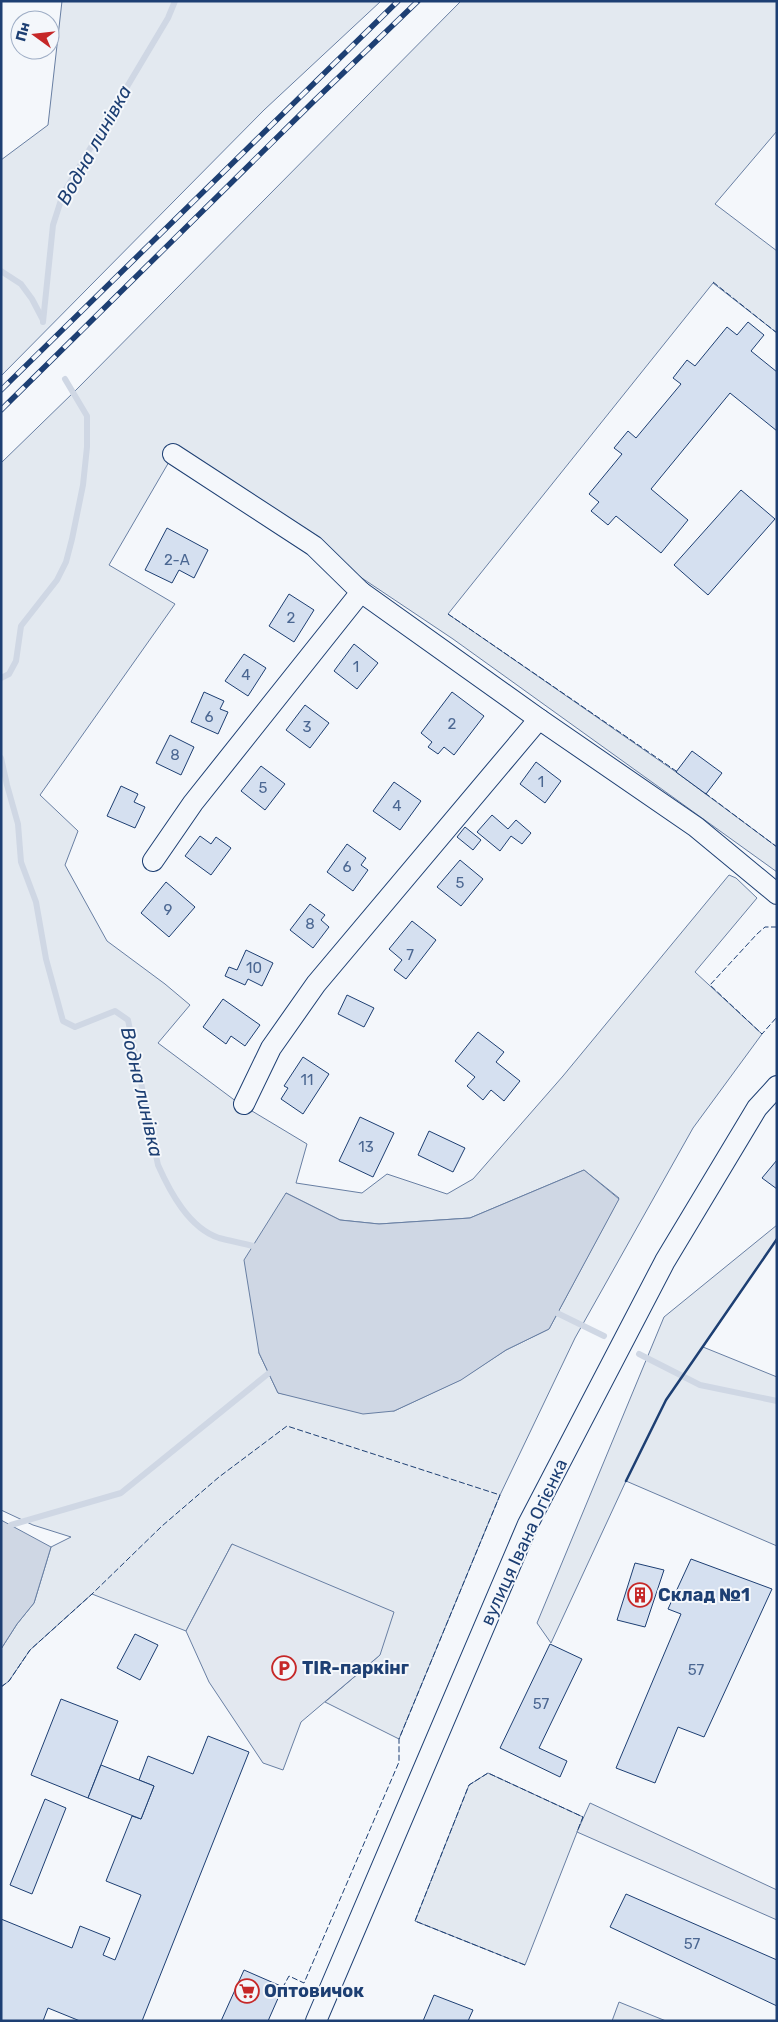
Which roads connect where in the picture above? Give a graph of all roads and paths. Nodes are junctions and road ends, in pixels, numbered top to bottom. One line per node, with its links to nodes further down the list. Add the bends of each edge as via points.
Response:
1 (173, 454): 2 (street, via 314,546)
2 (361, 592): 3 (street); 4 (street, via 193,803)
3 (539, 719): 5 (street, via 696,827); 7 (street, via 316,984 271,1048)
4 (153, 861)
5 (777, 894)
6 (777, 1086): 8 (street, вулиця Івана Огієнка, via 757,1108 665,1261 528,1524)
7 (244, 1104)
8 (316, 2021)

